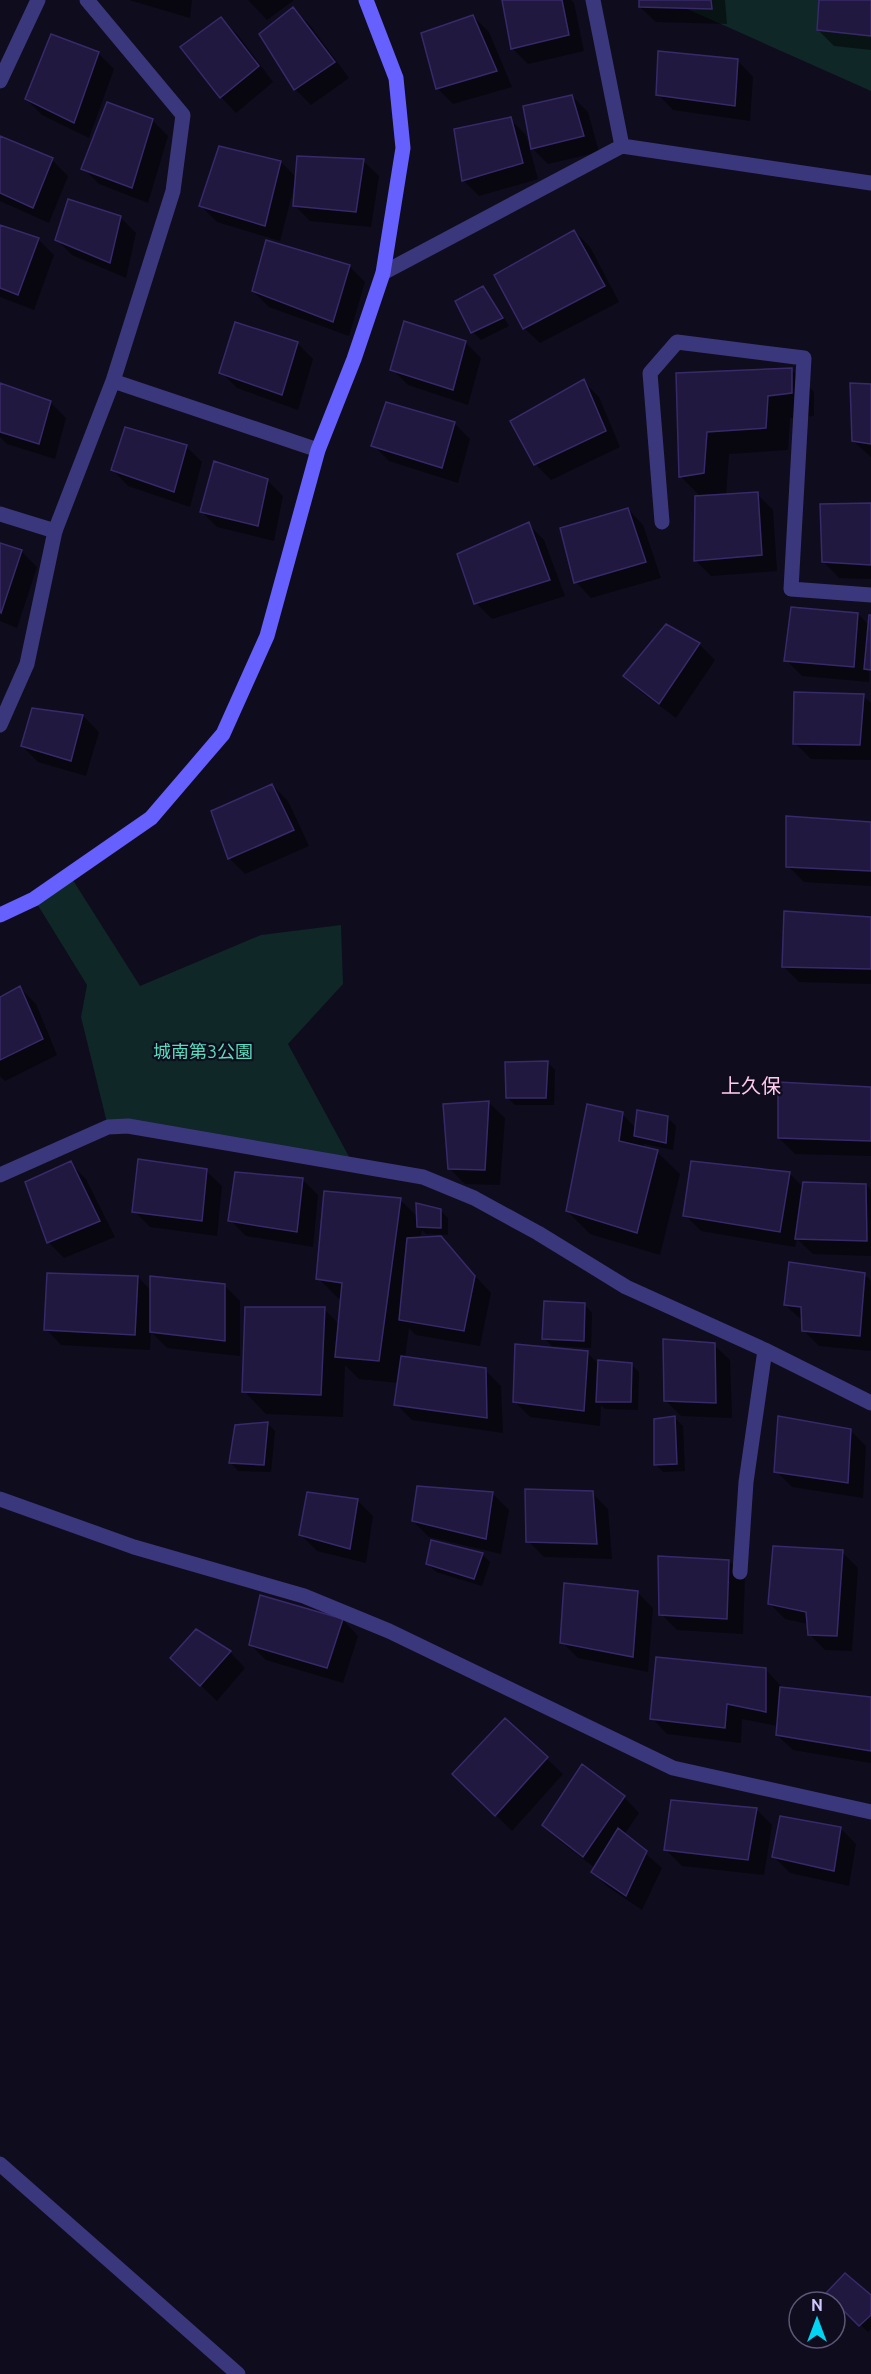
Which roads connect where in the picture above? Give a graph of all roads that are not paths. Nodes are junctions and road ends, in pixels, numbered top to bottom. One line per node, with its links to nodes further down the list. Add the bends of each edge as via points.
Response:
1 (38, 0): 5 (street)
2 (87, 0): 9 (street, via 183,115 173,190)
3 (593, 0): 6 (street)
4 (372, 1): 8 (street, via 396,78 403,148)
5 (0, 81)
6 (622, 146): 7 (street); 8 (street)
7 (871, 183)
8 (383, 273): 10 (street)
9 (113, 381): 10 (street); 13 (street)
10 (318, 450): 16 (street, via 267,636 223,734 151,818 34,899)
11 (0, 514): 13 (street)
12 (662, 522): 14 (street, via 650,373 677,342 804,358 791,589)
13 (55, 531): 15 (street, via 27,664)
14 (871, 595)
15 (0, 725)
16 (0, 915)
17 (0, 1174): 18 (street, via 108,1127 128,1126 423,1177 474,1198 626,1287)
18 (765, 1350): 19 (street); 21 (street, via 746,1482)
19 (871, 1403)
20 (0, 1499): 22 (street, via 134,1547 304,1596 389,1631 674,1768)
21 (740, 1572)
22 (871, 1812)
23 (0, 2163): 24 (street)
24 (238, 2374)

